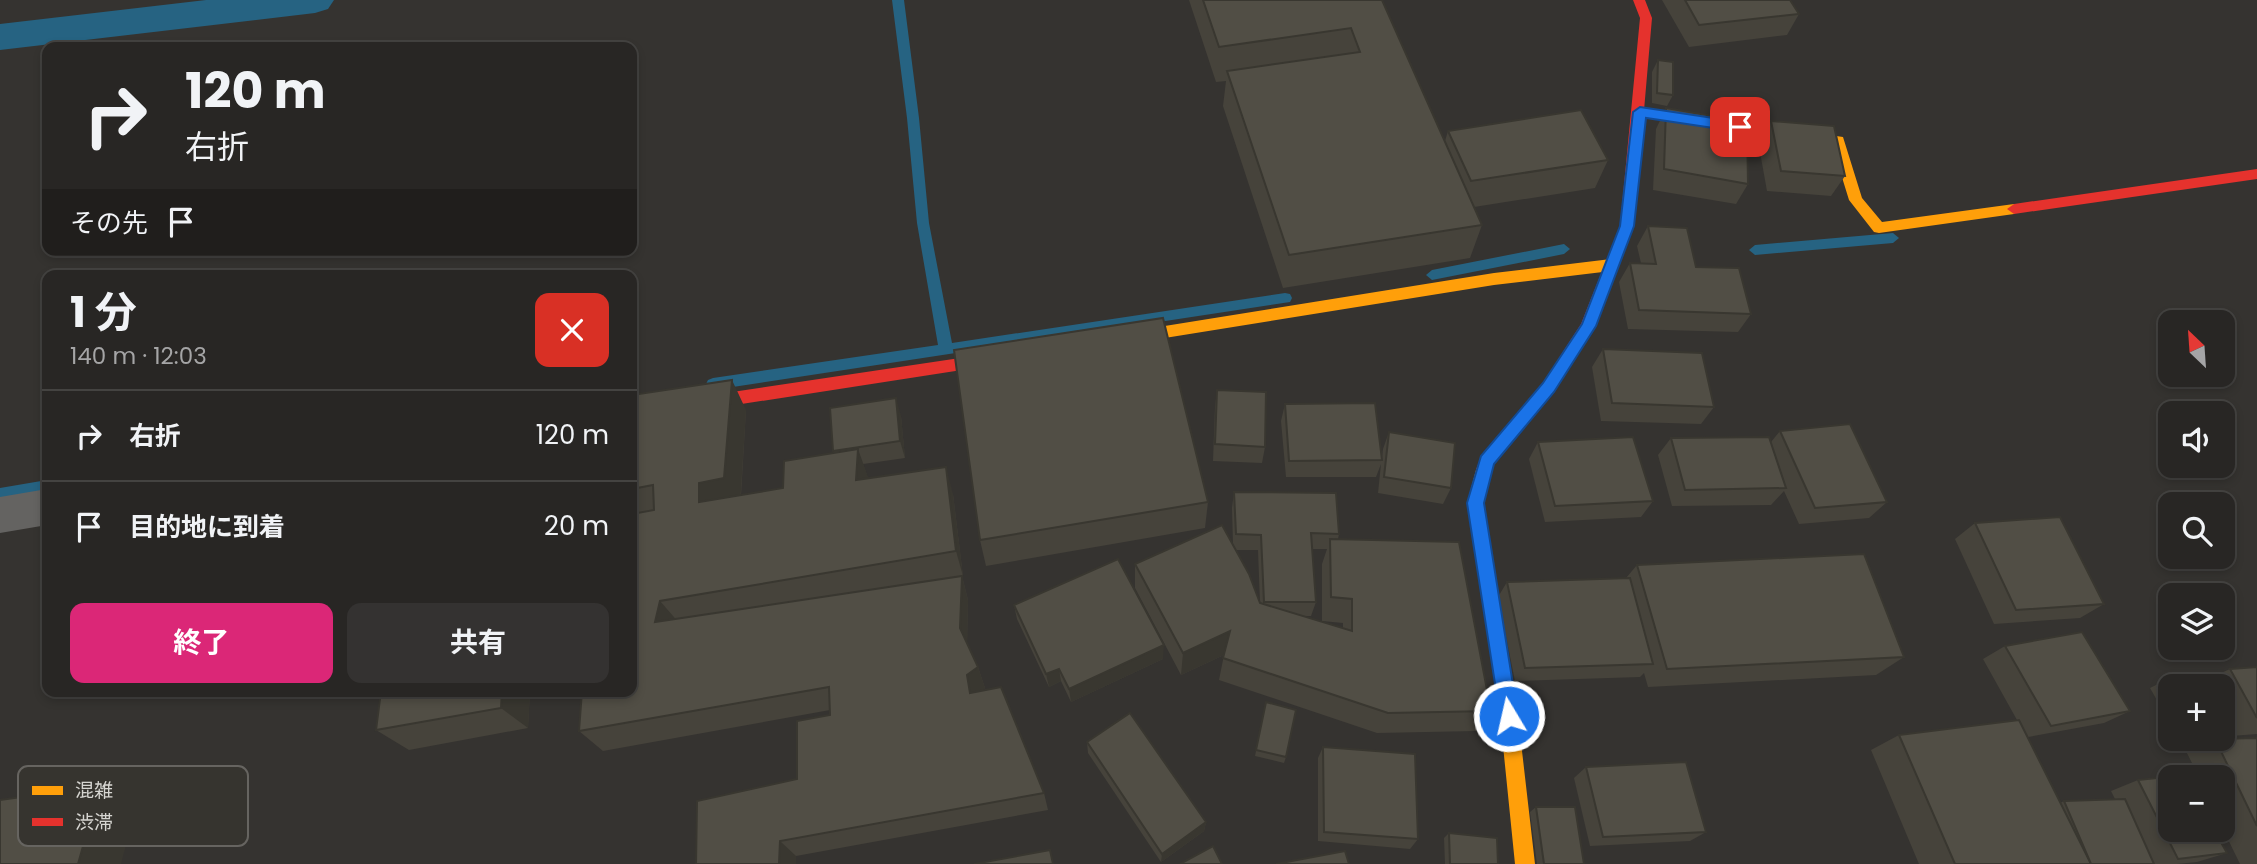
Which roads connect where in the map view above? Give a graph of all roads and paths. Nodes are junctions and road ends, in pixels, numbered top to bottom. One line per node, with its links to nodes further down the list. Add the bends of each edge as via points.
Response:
1 (1639, 0): 4 (street, via 1646,18 1646,113 1627,226)
2 (1678, 117): 3 (street, via 1838,141 1856,200 1879,228)
3 (2257, 174)
4 (1611, 265): 5 (street, via 1494,279); 10 (street, via 1588,326 1548,388 1487,461 1475,503 1509,716)
5 (1100, 342)
6 (1019, 355): 7 (street)
7 (637, 413)
8 (42, 508): 9 (street)
9 (0, 515)
10 (1525, 864)

